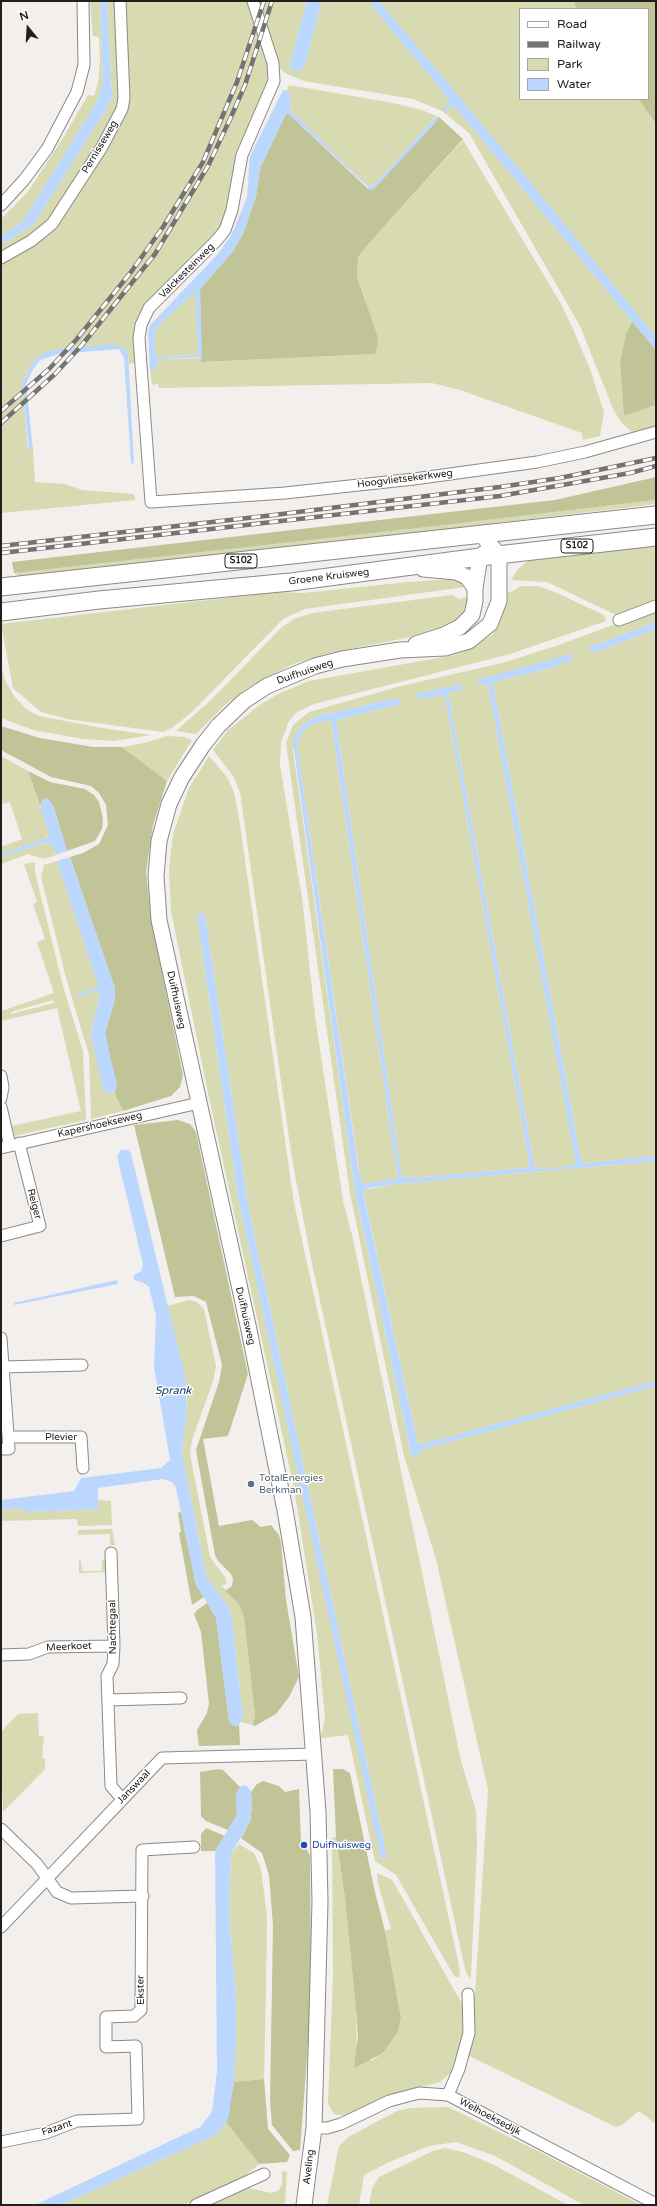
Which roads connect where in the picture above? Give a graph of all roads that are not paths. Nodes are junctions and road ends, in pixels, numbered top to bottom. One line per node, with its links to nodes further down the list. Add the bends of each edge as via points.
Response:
1 (83, 1): 4 (street, via 84,65 77,92 47,149)
2 (120, 1): 5 (street, Pernisseweg, via 124,98 122,109 102,147 52,224 31,242)
3 (253, 1): 7 (street, Valckesteinweg, via 273,63 274,81 242,155 232,210 217,240 150,308 140,325)
4 (1, 205)
5 (1, 258)
6 (656, 432): 7 (street, Hoogvlietsekerkweg, via 585,452 537,462 421,478)
7 (151, 502)
8 (656, 515): 10 (main road, Groene Kruisweg / S102, via 508,531)
9 (656, 537): 10 (main road, Groene Kruisweg / S102)
10 (488, 548): 11 (main road, Groene Kruisweg / S102); 12 (main road, Groene Kruisweg / S102); 13 (main road, Duifhuisweg); 17 (main road, Duifhuisweg, via 499,601 490,624 469,641 445,648)
11 (404, 568): 13 (main road, via 456,572 467,577); 15 (main road, Groene Kruisweg / S102)
12 (1, 587)
13 (475, 588): 17 (main road, Duifhuisweg, via 472,615 460,627 444,636)
14 (656, 606): 16 (street)
15 (1, 612)
16 (619, 620)
17 (400, 650): 20 (main road, Duifhuisweg, via 315,666 267,686 244,701 218,726 185,772 169,804 159,841 156,898)
18 (1, 1076): 19 (street)
19 (1, 1098)
20 (198, 1103): 22 (street, Kapershoekseweg); 35 (main road, Duifhuisweg, via 249,1330 286,1517 303,1617)
21 (1, 1107): 22 (street)
22 (10, 1146): 23 (street, Reiger, via 40,1226)
23 (1, 1236)
24 (1, 1338): 26 (street)
25 (82, 1365): 26 (street)
26 (3, 1367): 27 (street)
27 (8, 1437): 28 (street, via 9,1449); 29 (street, Plevier, via 82,1437)
28 (1, 1449)
29 (83, 1468)
30 (111, 1553): 31 (street, Nachtegaal)
31 (114, 1646): 32 (street, Meerkoet, via 48,1647 29,1654); 34 (street, Nachtegaal, via 113,1664 107,1676)
32 (1, 1655)
33 (181, 1698): 34 (street)
34 (108, 1700): 36 (street, Nachtegaal, via 111,1786)
35 (314, 1754): 36 (street, Janswaal, via 162,1758); 45 (main road, Duifhuisweg, via 320,1902)
36 (122, 1799): 39 (street, Janswaal)
37 (1, 1829): 39 (street)
38 (194, 1847): 40 (street, Ekster, via 142,1850)
39 (48, 1877): 40 (street, via 57,1892 71,1898); 41 (street, Janswaal)
40 (143, 1896): 44 (street, Ekster, via 141,2010 134,2016 106,2017 106,2047 136,2046)
41 (1, 1927)
42 (468, 1994): 43 (street, via 469,2033 459,2069)
43 (448, 2095): 45 (street, Welhoeksedijk, via 419,2093 389,2101 341,2124); 48 (street, Welhoeksedijk)
44 (138, 2119): 46 (street, Fazant, via 77,2121 46,2133)
45 (314, 2128): 50 (main road, Aveling)
46 (1, 2142)
47 (264, 2174): 49 (street)
48 (656, 2204)
49 (196, 2205)
50 (304, 2205)

